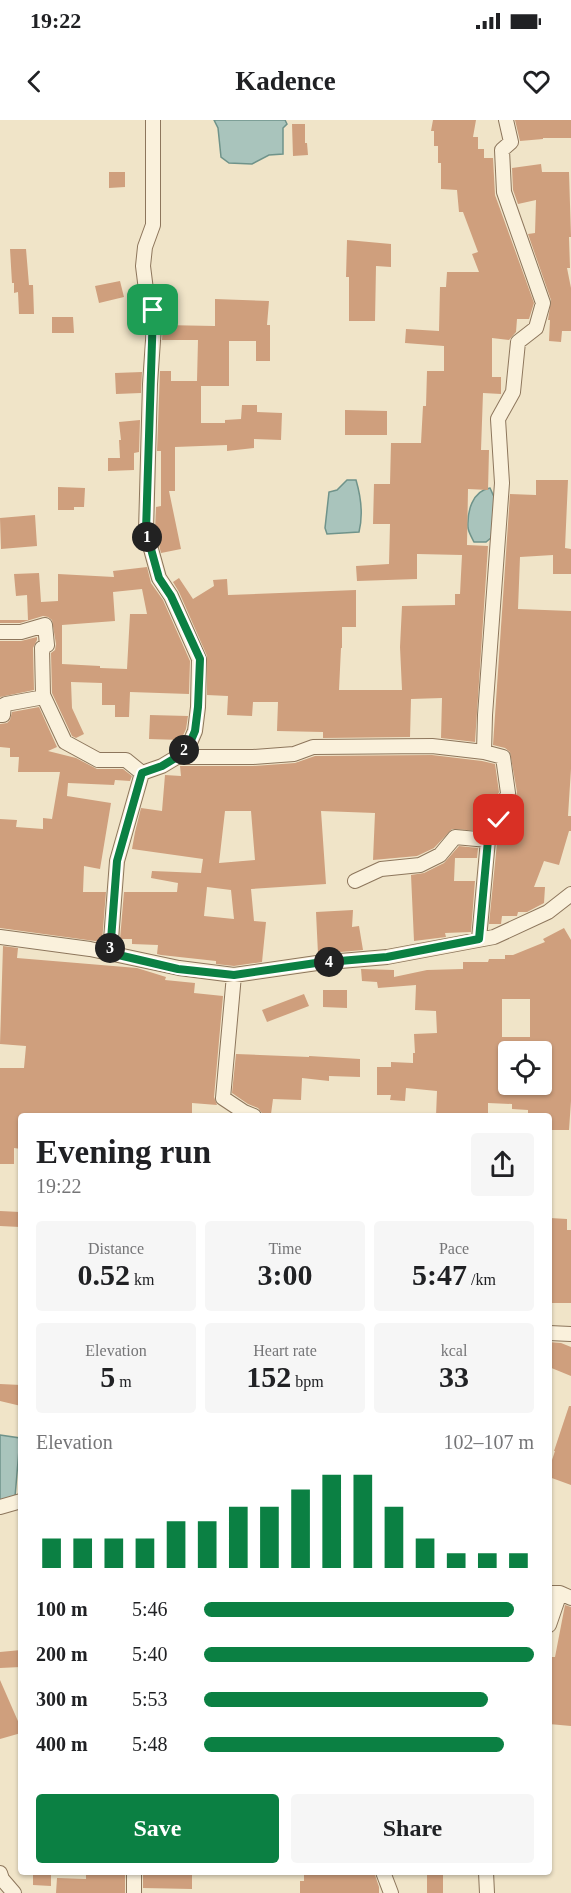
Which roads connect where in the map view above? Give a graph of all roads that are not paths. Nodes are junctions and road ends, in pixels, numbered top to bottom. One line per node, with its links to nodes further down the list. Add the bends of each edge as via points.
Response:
1 (153, 120): 7 (street, via 153,225 143,266 154,326 146,531 159,578 200,659 195,731 189,745)
2 (506, 120): 6 (street, via 511,142 502,150 504,192 543,303 536,328 518,342 513,392 498,419 502,483)
3 (0, 632): 4 (street, via 21,632 45,625)
4 (44, 697): 5 (street, via 6,704); 8 (street, via 65,742 98,760 126,760)
5 (0, 715)
6 (484, 752): 7 (street, via 432,746 313,747 294,754); 9 (street, via 503,757 508,793)
7 (177, 757): 8 (street)
8 (142, 773): 14 (street, via 117,861)
9 (488, 840): 10 (street, via 455,837 440,855 420,864 381,869); 13 (street)
10 (355, 881)
11 (571, 894): 13 (street, via 548,912 494,937)
12 (0, 937): 14 (street)
13 (479, 939): 15 (street, via 387,957)
14 (110, 953): 15 (street, via 178,969)
15 (234, 975): 16 (street, via 223,1098)
16 (246, 1113)
17 (552, 1333): 18 (street)
18 (571, 1334)
19 (18, 1502): 20 (street)
20 (0, 1507)
21 (560, 1595): 22 (street)
22 (552, 1617)
23 (0, 1873): 27 (street)
24 (134, 1875): 28 (street)
25 (384, 1875): 29 (street)
26 (486, 1875): 30 (street)
27 (14, 1893)
28 (135, 1893)
29 (391, 1893)
30 (487, 1893)

